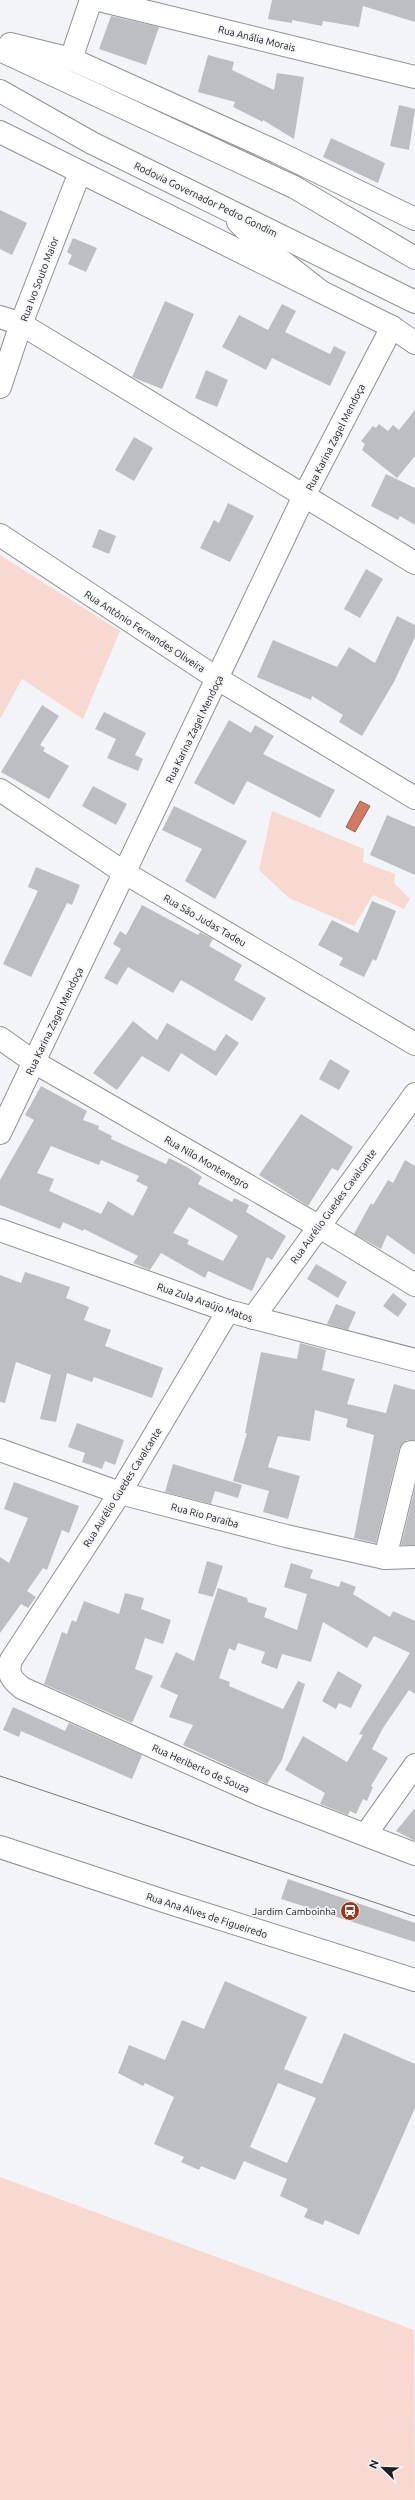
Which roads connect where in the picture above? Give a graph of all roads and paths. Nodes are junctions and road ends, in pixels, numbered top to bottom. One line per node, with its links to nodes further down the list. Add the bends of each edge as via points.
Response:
1 (91, 0): 5 (main road)
2 (99, 0): 6 (main road, Rua Anália Morais)
3 (0, 41): 5 (main road)
4 (0, 50): 12 (main road, via 294,187)
5 (71, 60): 11 (main road, via 277,152)
6 (415, 77)
7 (0, 91): 10 (main road, Rodovia Governador Pedro Gondim, via 92,143)
8 (0, 132): 9 (main road)
9 (80, 172): 13 (main road); 16 (main road, Rua Ivo Souto Maior)
10 (224, 208): 13 (main road, via 259,243); 14 (main road, Rodovia Governador Pedro Gondim)
11 (415, 219)
12 (415, 258)
13 (320, 291): 17 (main road)
14 (415, 302)
15 (0, 317): 16 (main road)
16 (21, 324): 19 (main road, Rua Ivo Souto Maior); 20 (main road)
17 (392, 327): 18 (main road); 20 (main road, Rua Karina Zagel Mendoça)
18 (415, 343)
19 (0, 387)
20 (304, 496): 22 (main road); 23 (main road, Rua Karina Zagel Mendoça)
21 (0, 535): 23 (main road, Rua Antônio Fernandes Oliveira)
22 (415, 563)
23 (218, 679): 25 (main road, Rua Antônio Fernandes Oliveira); 26 (main road, Rua Karina Zagel Mendoça)
24 (0, 790): 26 (main road, Rua São Judas Tadeu)
25 (415, 798)
26 (125, 873): 28 (main road, Rua São Judas Tadeu); 29 (main road, Rua Karina Zagel Mendoça)
27 (0, 1038): 29 (main road, Rua Nilo Montenegro)
28 (415, 1044)
29 (34, 1062): 31 (main road, Rua Karina Zagel Mendoça); 32 (main road, Rua Nilo Montenegro)
30 (415, 1094): 32 (main road, Rua Aurélio Guedes Cavalcante)
31 (0, 1132)
32 (318, 1226): 34 (main road, Rua Nilo Montenegro); 36 (main road, Rua Aurélio Guedes Cavalcante)
33 (0, 1230): 35 (main road, Rua Zula Araújo Matos)
34 (415, 1285)
35 (228, 1311): 36 (main road, Rua Zula Araújo Matos); 40 (main road, Rua Aurélio Guedes Cavalcante)
36 (253, 1318): 37 (main road, Rua Zula Araújo Matos)
37 (415, 1360)
38 (0, 1450): 40 (main road, Rua Rio Paraíba)
39 (411, 1452): 42 (main road)
40 (120, 1493): 42 (main road, Rua Rio Paraíba, via 286,1536); 43 (main road, Rua Aurélio Guedes Cavalcante)
41 (415, 1557): 42 (main road, Rua Rio Paraíba)
42 (386, 1558)
43 (11, 1660): 45 (main road, Rua Heriberto de Souza, via 8,1669 10,1676 22,1688 214,1775)
44 (415, 1765): 45 (main road)
45 (366, 1834): 47 (main road, Rua Heriberto de Souza)
46 (0, 1847): 48 (main road, Rua Ana Alves de Figueiredo, via 170,1904)
47 (415, 1854)
48 (415, 1980)

